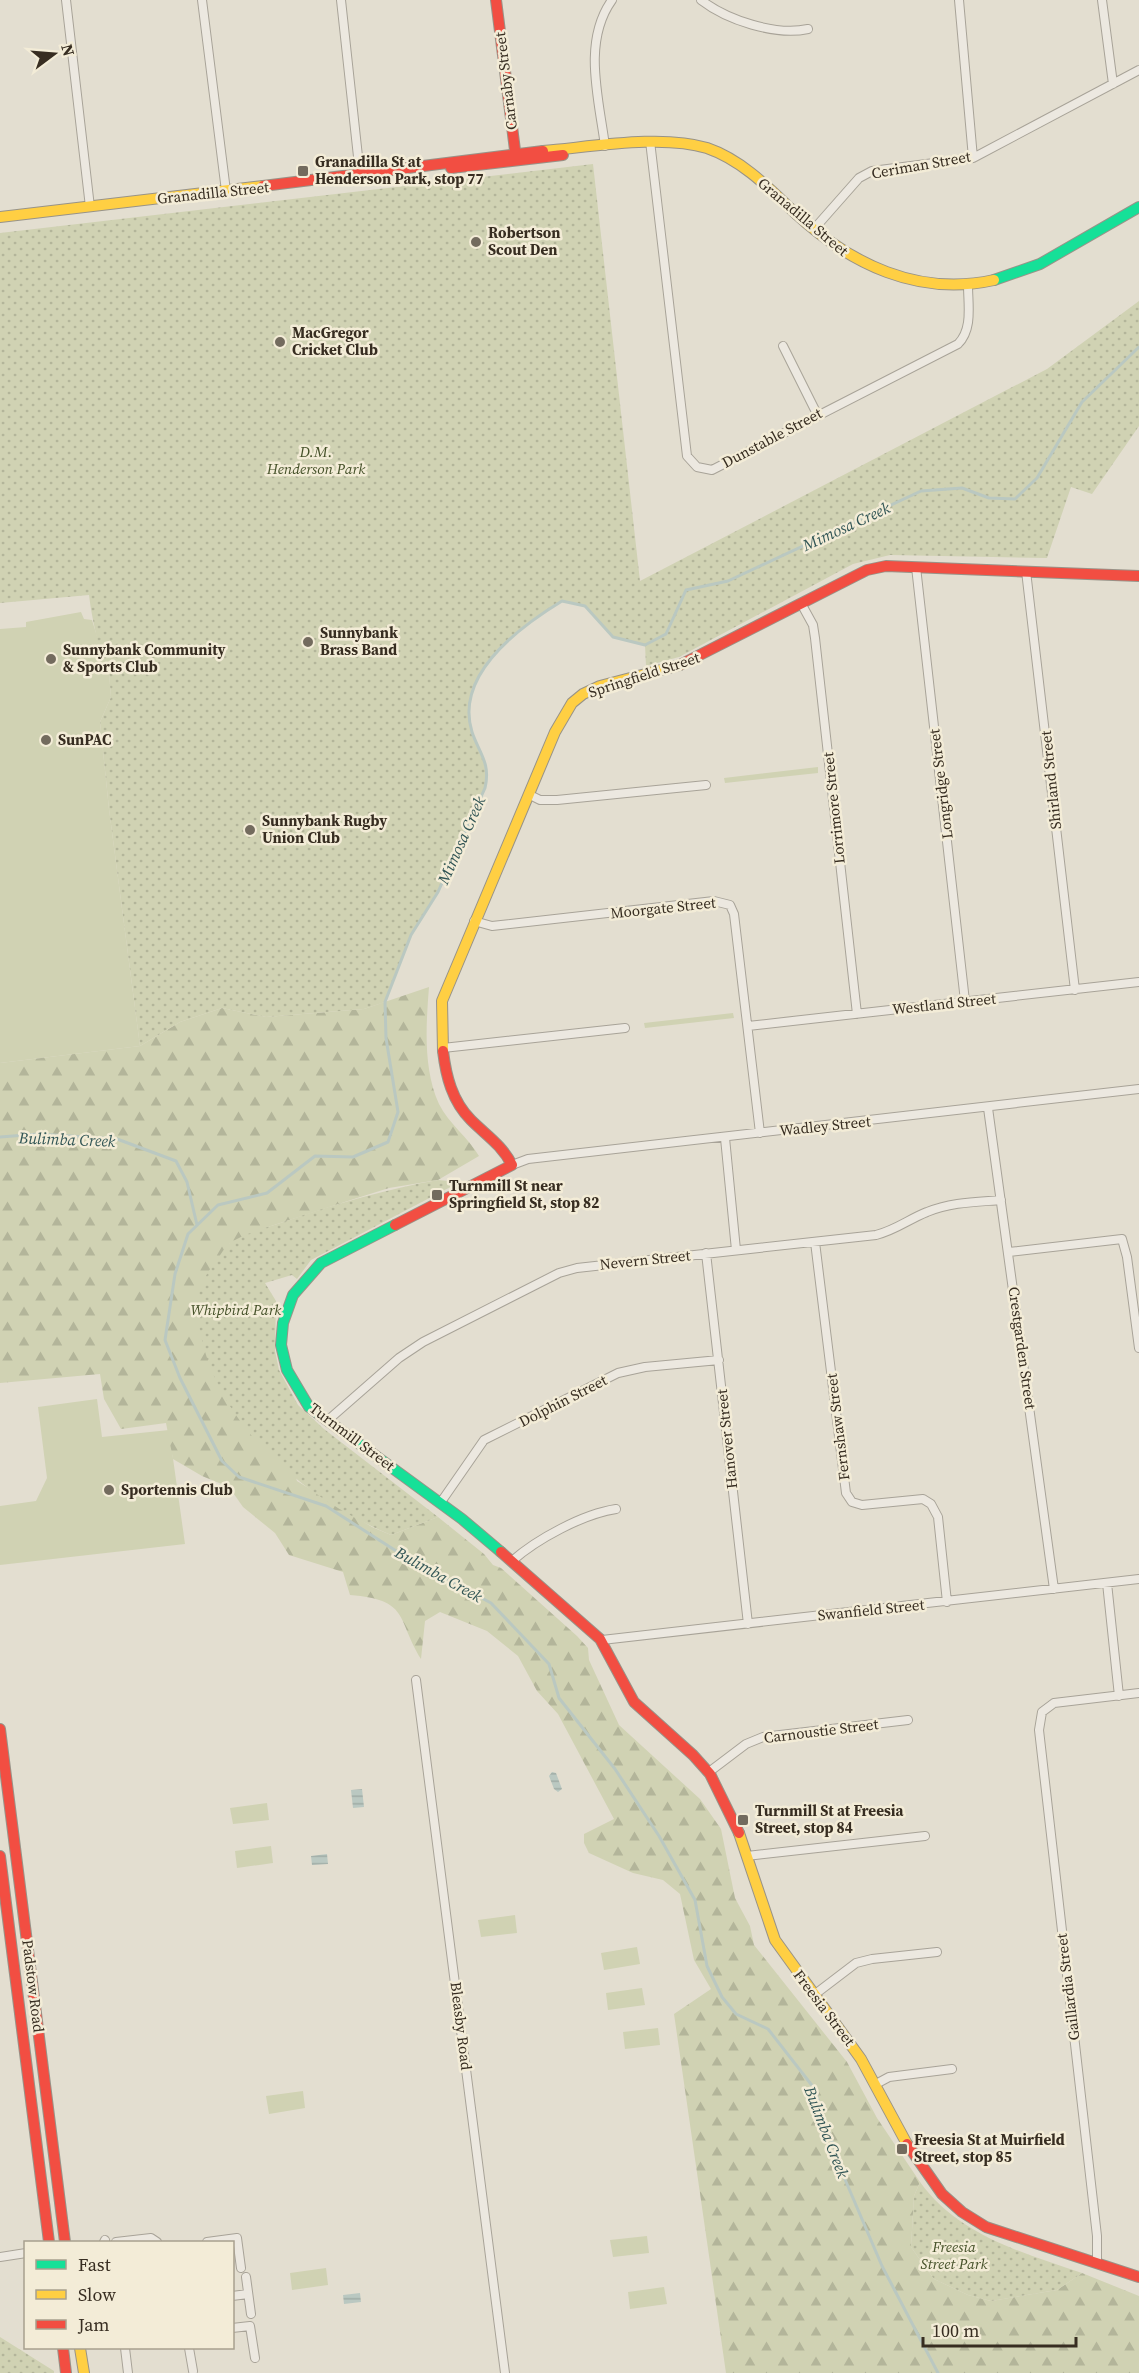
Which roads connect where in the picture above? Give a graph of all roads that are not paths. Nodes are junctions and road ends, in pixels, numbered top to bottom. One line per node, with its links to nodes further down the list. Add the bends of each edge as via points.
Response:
1 (66, 0): 18 (street)
2 (202, 0): 17 (street)
3 (340, 0): 16 (street)
4 (496, 0): 14 (street, Carnaby Street)
5 (612, 0): 13 (street, via 596,38)
6 (700, 0): 9 (street, via 712,9 771,31)
7 (959, 0): 15 (street)
8 (1102, 0): 11 (street)
9 (808, 29)
10 (1139, 70): 11 (street, Ceriman Street)
11 (1113, 84): 15 (street, Ceriman Street)
12 (650, 141): 13 (street, Granadilla Street); 21 (street, Granadilla Street, via 678,142 725,156 755,176); 24 (street, Dunstable Street, via 687,456 697,467 712,470)
13 (600, 147): 14 (street, Granadilla Street)
14 (516, 157): 16 (street, Granadilla Street)
15 (973, 158): 21 (street, Ceriman Street, via 872,171 859,178)
16 (360, 175): 17 (street, Granadilla Street)
17 (226, 191): 18 (street, Granadilla Street)
18 (90, 207): 20 (street, Granadilla Street)
19 (1139, 207): 22 (street, Granadilla Street, via 1008,277)
20 (0, 217)
21 (814, 230): 22 (street, Granadilla Street, via 843,253 886,275 928,284)
22 (968, 285): 24 (street, Dunstable Street, via 969,324 958,344)
23 (783, 346): 24 (street)
24 (817, 414)
25 (916, 567): 26 (street, Springfield Street); 28 (street, Springfield Street, via 867,570); 34 (street, Longridge Street)
26 (1026, 571): 27 (street, Springfield Street); 33 (street, Shirland Street)
27 (1139, 579)
28 (802, 605): 30 (street, Springfield Street, via 688,663 583,694 563,716); 35 (street, Lorrimore Street, via 815,638)
29 (706, 785): 30 (street, via 557,800 540,800)
30 (530, 795): 31 (street, Springfield Street)
31 (474, 921): 36 (street, Moorgate Street, via 492,926 722,902 730,905); 38 (street, Springfield Street, via 442,1001)
32 (1139, 982): 33 (street, Westland Street)
33 (1075, 990): 34 (street, Westland Street)
34 (965, 1001): 35 (street, Westland Street)
35 (857, 1014): 36 (street, Westland Street)
36 (748, 1026): 41 (street, Moorgate Street)
37 (625, 1028): 38 (street)
38 (443, 1048): 43 (street, Springfield Street, via 457,1100 467,1116 502,1145)
39 (1139, 1089): 40 (street, Wadley Street)
40 (988, 1108): 41 (street, Wadley Street); 44 (street, Crestgarden Street)
41 (760, 1133): 42 (street, Wadley Street)
42 (725, 1138): 43 (street, Wadley Street, via 528,1159); 46 (street)
43 (512, 1165): 51 (street, Turnmill Street, via 321,1263 303,1280 287,1309 281,1345 286,1370 296,1387 309,1407)
44 (1001, 1200): 45 (street, Nevern Street, via 949,1204 892,1231); 47 (street, Crestgarden Street)
45 (815, 1242): 46 (street, Nevern Street); 58 (street, Fernshaw Street, via 846,1493 852,1502 862,1505 923,1499 931,1504 938,1517)
46 (736, 1250): 48 (street, Nevern Street)
47 (1009, 1251): 49 (street, via 1122,1239); 57 (street, Crestgarden Street)
48 (706, 1253): 50 (street, Hanover Street); 51 (street, Nevern Street, via 559,1273 423,1342)
49 (1139, 1348)
50 (719, 1360): 52 (street, Dolphin Street, via 618,1373 484,1440); 59 (street, Hanover Street)
51 (327, 1421): 52 (street, Turnmill Street)
52 (441, 1502): 54 (street, Turnmill Street)
53 (616, 1509): 54 (street, via 603,1511 544,1538)
54 (512, 1561): 60 (street, Turnmill Street)
55 (1139, 1580): 56 (street, Swanfield Street)
56 (1107, 1583): 57 (street, Swanfield Street); 63 (street)
57 (1054, 1589): 58 (street, Swanfield Street)
58 (947, 1602): 59 (street, Swanfield Street)
59 (748, 1624): 60 (street, Swanfield Street)
60 (602, 1640): 66 (street, Freesia Street, via 620,1682 634,1701)
61 (416, 1680): 99 (street, Bleasby Road)
62 (1139, 1693): 63 (street)
63 (1119, 1696): 82 (street, Gaillardia Street, via 1054,1703 1042,1712 1039,1730)
64 (908, 1720): 66 (street, Carnoustie Street, via 762,1737)
65 (0, 1729): 69 (street, Padstow Road)
66 (709, 1772): 68 (street, Freesia Street, via 728,1805)
67 (925, 1836): 68 (street)
68 (747, 1856): 72 (street, Freesia Street, via 775,1940)
69 (17, 1857): 70 (street); 76 (street, Padstow Road)
70 (0, 1858): 75 (street, Padstow Road)
71 (938, 1952): 72 (street, via 856,1963)
72 (814, 1995): 74 (street, Freesia Street)
73 (952, 2069): 74 (street, via 889,2077)
74 (876, 2084): 82 (street, Freesia Street, via 916,2160 946,2202 986,2227)
75 (50, 2241)
76 (65, 2241)
77 (125, 2241): 78 (street)
78 (156, 2241)
79 (214, 2241): 83 (street, via 237,2238)
80 (24, 2253): 81 (street)
81 (0, 2258)
82 (1097, 2263): 85 (street, Freesia Street)
83 (241, 2268)
84 (246, 2277): 86 (street)
85 (1139, 2277)
86 (248, 2294): 87 (street); 88 (street)
87 (234, 2296)
88 (251, 2314)
89 (234, 2328): 94 (street, via 250,2326)
90 (63, 2349): 96 (street)
91 (80, 2349): 97 (street)
92 (125, 2349): 98 (street)
93 (189, 2349): 95 (street)
94 (255, 2358)
95 (193, 2371)
96 (66, 2373)
97 (84, 2373)
98 (128, 2373)
99 (505, 2373)

